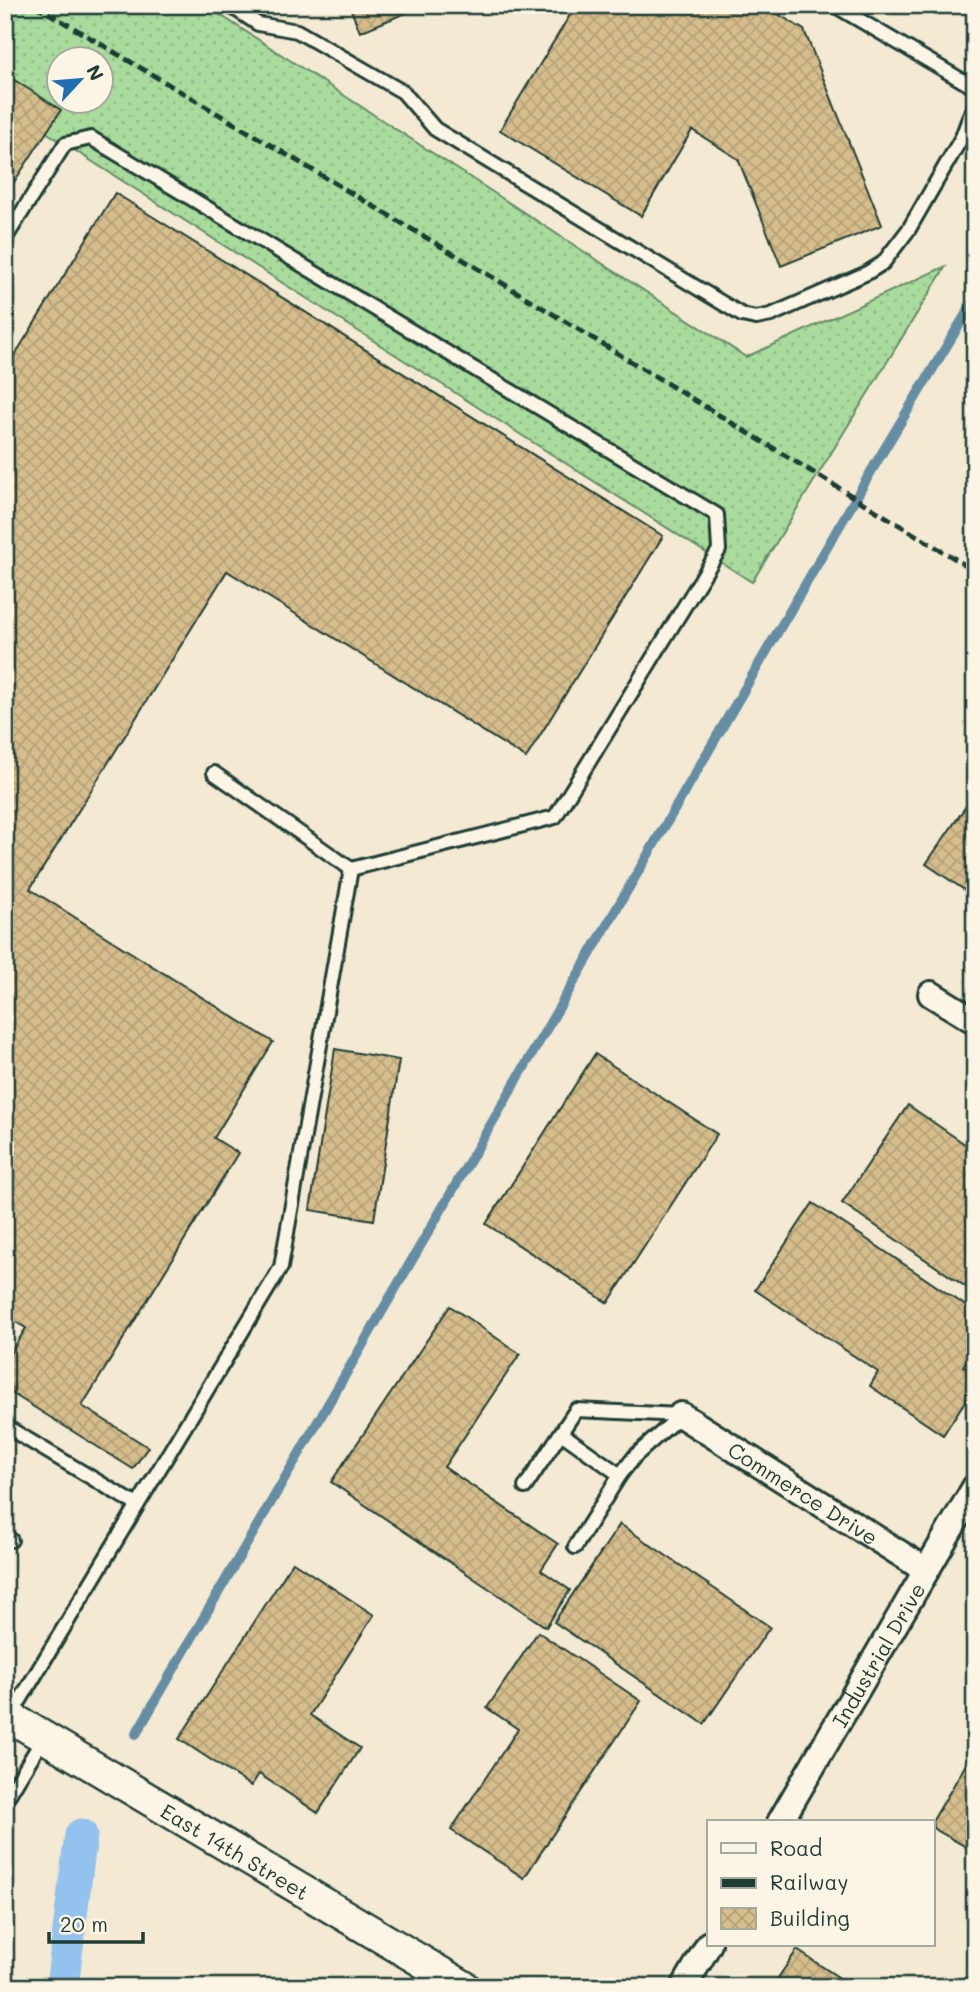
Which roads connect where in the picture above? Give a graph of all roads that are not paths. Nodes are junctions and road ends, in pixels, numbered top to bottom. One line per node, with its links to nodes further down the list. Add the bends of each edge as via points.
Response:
1 (229, 5): 4 (lane, via 258,24 297,31 403,92 435,129 730,308 756,318 771,316 883,262 909,229 962,137)
2 (834, 5): 3 (lane)
3 (975, 88)
4 (975, 102)
5 (5, 239): 7 (lane, via 65,144 91,138 717,515 719,550 555,817)
6 (214, 772): 7 (lane)
7 (351, 869): 16 (lane, via 281,1267)
8 (931, 994): 9 (street)
9 (975, 1021)
10 (681, 1415): 12 (lane, via 576,1410); 13 (lane); 18 (street, Commerce Drive)
11 (5, 1426): 16 (lane)
12 (561, 1433): 13 (lane); 14 (lane)
13 (620, 1475): 17 (lane)
14 (525, 1487)
15 (975, 1487): 18 (street, Industrial Drive)
16 (137, 1505): 19 (lane)
17 (575, 1547)
18 (926, 1570): 22 (street, Industrial Drive)
19 (8, 1715): 20 (street, East 14th Street)
20 (44, 1737): 21 (lane); 24 (street, East 14th Street)
21 (5, 1801)
22 (781, 1820)
23 (708, 1946): 25 (street)
24 (465, 1987)
25 (684, 1987)

